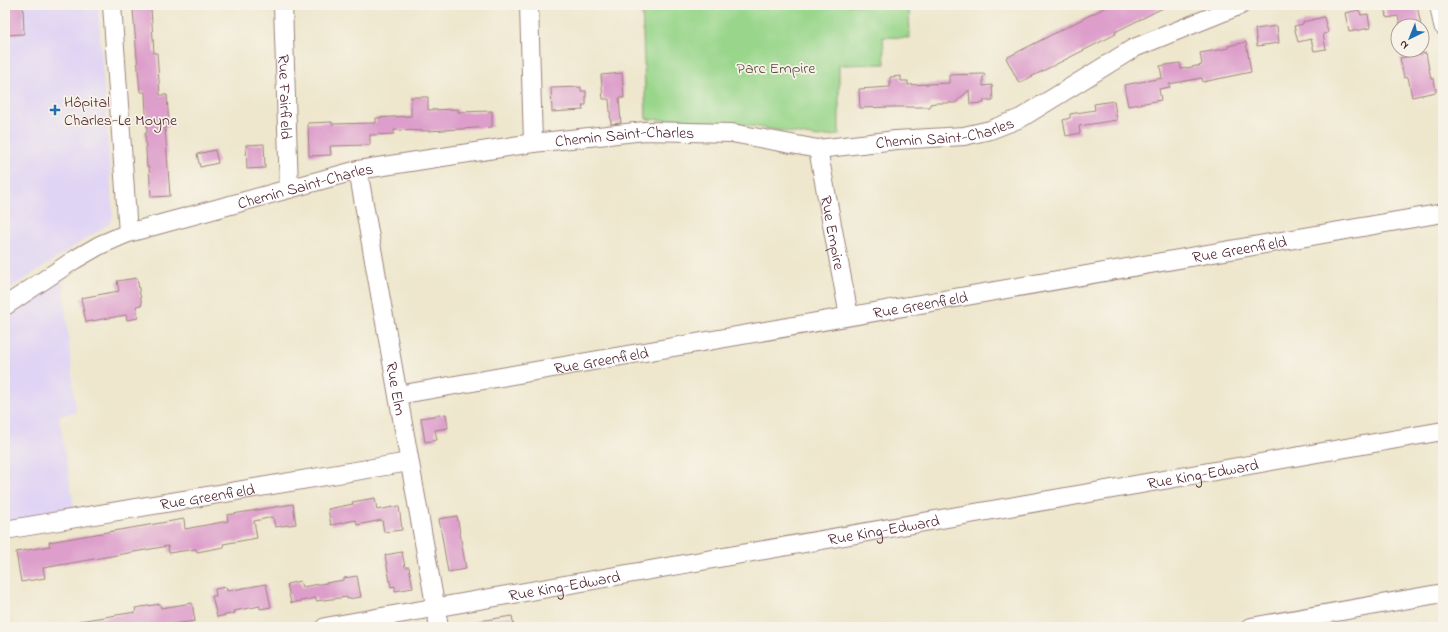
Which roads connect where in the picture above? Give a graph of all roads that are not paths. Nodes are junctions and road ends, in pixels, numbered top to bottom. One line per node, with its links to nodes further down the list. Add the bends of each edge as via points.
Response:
1 (112, 5): 12 (street)
2 (283, 5): 10 (street, Rue Fairfield)
3 (529, 5): 7 (street)
4 (1241, 5): 8 (street, Chemin Saint-Charles, via 1134,48 1021,118 990,130 964,136 896,140)
5 (1439, 5): 6 (street)
6 (1443, 26)
7 (533, 142): 8 (street, Chemin Saint-Charles, via 645,131 732,133); 9 (street, Chemin Saint-Charles)
8 (818, 150): 14 (street, Rue Empire)
9 (358, 170): 10 (street, Chemin Saint-Charles); 15 (street, Rue Elm)
10 (289, 189): 12 (street, Chemin Saint-Charles)
11 (1443, 213): 14 (street, Rue Greenfield)
12 (128, 233): 13 (street, Chemin Saint-Charles, via 74,260)
13 (5, 306)
14 (849, 316): 15 (street, Rue Greenfield)
15 (398, 395): 17 (street, Rue Elm)
16 (1443, 431): 20 (street, Rue King-Edward)
17 (409, 462): 18 (street, Rue Greenfield); 20 (street, Rue Elm)
18 (5, 530)
19 (1443, 593): 23 (street)
20 (436, 608): 21 (street, Rue King-Edward); 22 (street, Rue Elm)
21 (325, 627)
22 (439, 627)
23 (1251, 627)

